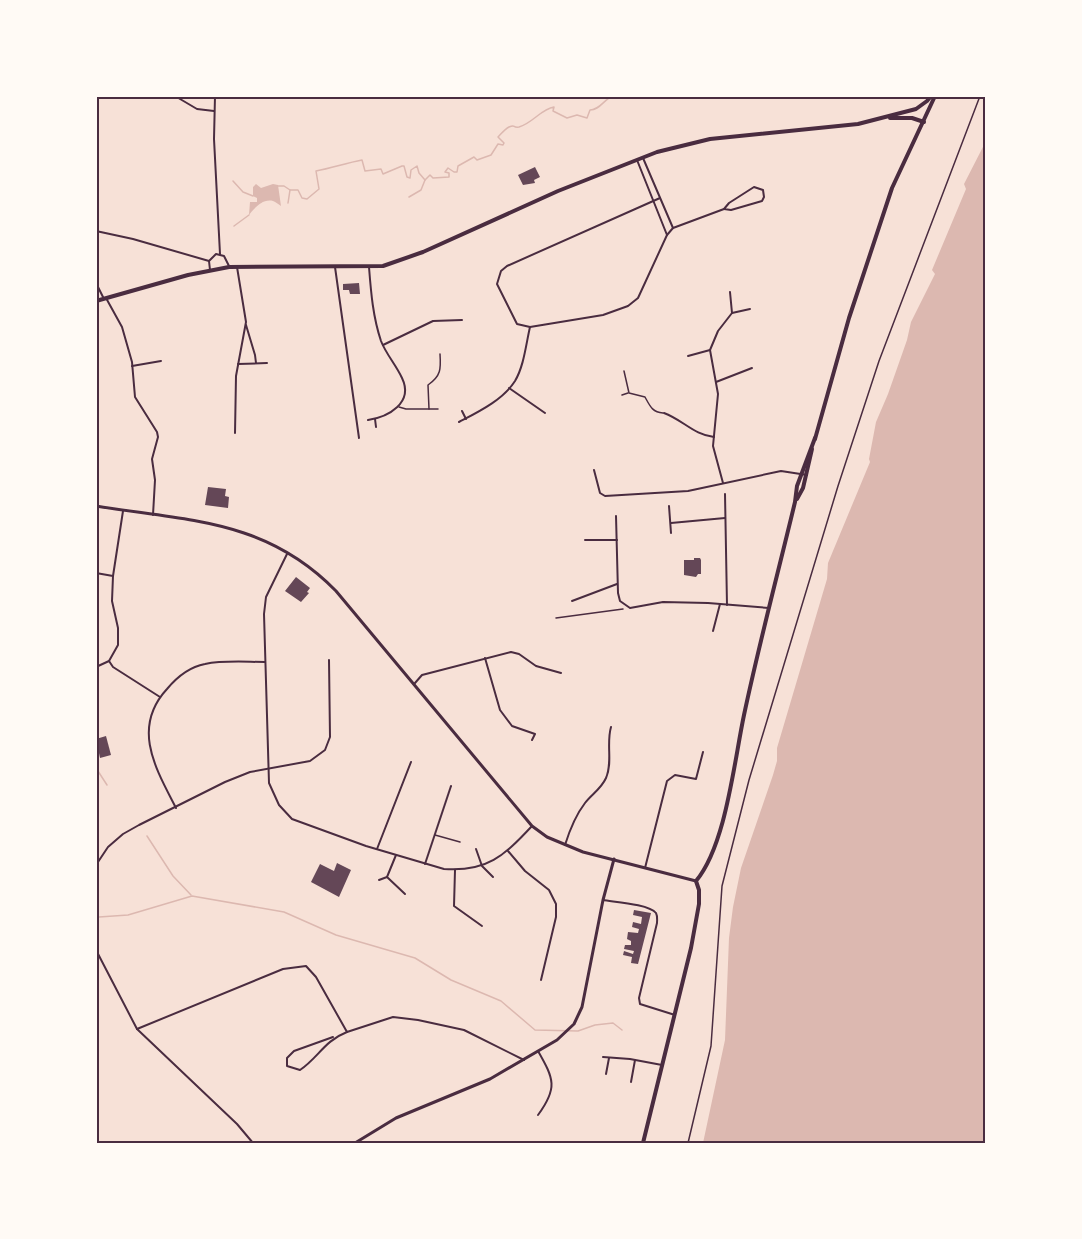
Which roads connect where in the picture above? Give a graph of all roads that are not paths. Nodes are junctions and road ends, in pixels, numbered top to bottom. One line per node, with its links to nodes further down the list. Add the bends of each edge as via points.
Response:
1 (175, 96): 5 (street, via 197,109)
2 (215, 96): 5 (street)
3 (933, 96): 4 (main road); 6 (main road)
4 (916, 109): 6 (main road); 7 (main road)
5 (214, 111): 17 (street)
6 (928, 113): 8 (main road)
7 (885, 118): 8 (main road); 9 (main road, via 840,128 710,139)
8 (924, 122): 62 (main road, via 892,188)
9 (643, 158): 10 (main road); 11 (street)
10 (637, 160): 12 (street); 22 (main road, via 423,252)
11 (660, 198): 12 (street); 14 (street)
12 (653, 201): 16 (street); 32 (street, via 501,272 497,284 512,316 517,324)
13 (724, 209): 13 (street, via 749,189 758,188 764,194 760,202); 14 (street)
14 (673, 228): 16 (street)
15 (96, 231): 18 (street)
16 (667, 235): 32 (street, via 638,298 628,306 603,315)
17 (220, 254): 18 (street); 19 (street)
18 (209, 261): 23 (street)
19 (229, 267): 20 (main road); 23 (main road)
20 (237, 267): 21 (main road); 31 (street)
21 (335, 267): 22 (main road); 61 (street)
22 (369, 267): 33 (street, via 373,311)
23 (210, 270): 26 (main road)
24 (96, 283): 26 (street)
25 (730, 292): 29 (street)
26 (105, 298): 27 (main road); 41 (street, via 122,327)
27 (96, 301)
28 (750, 309): 29 (street)
29 (732, 313): 34 (street, via 718,330)
30 (462, 320): 33 (street, via 433,321)
31 (246, 322): 38 (street); 40 (street)
32 (530, 327): 45 (street, via 520,369)
33 (383, 345): 48 (street, via 403,379 405,390)
34 (710, 350): 36 (street); 44 (street)
35 (440, 354): 49 (lane, via 438,379 428,386)
36 (688, 356)
37 (160, 361): 41 (street)
38 (256, 363): 39 (street); 40 (street)
39 (267, 363)
40 (238, 364): 59 (street)
41 (132, 366): 72 (street, via 135,397 154,424 158,437 152,459)
42 (752, 368): 44 (street)
43 (624, 371): 46 (lane)
44 (716, 382): 60 (street)
45 (509, 388): 52 (street); 54 (street)
46 (629, 393): 47 (lane); 53 (lane, via 645,397 651,409)
47 (622, 395)
48 (399, 408): 49 (lane); 55 (street)
49 (429, 409): 50 (lane)
50 (438, 409)
51 (462, 411): 54 (street)
52 (545, 413)
53 (664, 413): 60 (street, via 702,436)
54 (465, 418): 57 (street)
55 (375, 419): 56 (street); 58 (street)
56 (368, 420)
57 (459, 422)
58 (376, 427)
59 (235, 433)
60 (714, 437): 66 (street)
61 (359, 438)
62 (815, 438): 64 (main road); 65 (main road)
63 (594, 470): 66 (street, via 600,493 605,496 688,490)
64 (801, 474): 65 (street); 66 (street, via 781,471); 68 (main road)
65 (807, 475): 68 (main road)
66 (723, 483)
67 (725, 494): 74 (street)
68 (795, 502): 86 (main road)
69 (96, 506): 71 (street)
70 (669, 506): 75 (street)
71 (123, 511): 72 (street); 81 (street)
72 (153, 515): 79 (street, via 225,526)
73 (616, 516): 78 (street)
74 (725, 518): 75 (street); 85 (street)
75 (670, 523): 76 (street)
76 (671, 533)
77 (585, 540): 78 (street)
78 (617, 540): 82 (street)
79 (288, 552): 91 (street, via 266,597); 94 (street, via 321,575)
80 (96, 573): 81 (street)
81 (113, 576): 90 (street, via 118,645)
82 (617, 584): 83 (street); 84 (street, via 620,601 630,608 663,602)
83 (572, 601)
84 (720, 604): 85 (street); 87 (street)
85 (727, 605): 86 (street)
86 (769, 608): 122 (main road, via 720,833)
87 (713, 631)
88 (485, 658): 93 (street, via 511,652 536,666); 94 (street, via 422,675); 97 (street, via 500,710 512,726 535,734)
89 (329, 660): 100 (street, via 328,746 310,761)
90 (109, 661): 92 (street); 95 (street)
91 (265, 662): 95 (street, via 218,662 195,667 179,676); 100 (street)
92 (96, 666)
93 (561, 673)
94 (415, 683): 105 (street)
95 (160, 697): 104 (street, via 151,717 149,744 154,766)
96 (611, 728): 108 (street, via 606,777 575,817)
97 (532, 740)
98 (703, 752): 101 (street)
99 (411, 762): 109 (street)
100 (268, 769): 104 (street, via 225,782); 109 (street, via 273,794 292,819)
101 (696, 779): 102 (street); 117 (street, via 675,775 667,781)
102 (701, 780)
103 (451, 786): 106 (street)
104 (176, 808): 115 (street, via 123,834)
105 (532, 826): 108 (street); 111 (street)
106 (434, 835): 107 (lane); 114 (street)
107 (460, 842)
108 (565, 845): 113 (street)
109 (377, 849): 112 (street)
110 (476, 849): 116 (street)
111 (508, 851): 116 (street); 127 (street, via 549,890 556,904)
112 (396, 855): 114 (street); 119 (street)
113 (614, 859): 117 (street); 124 (street)
114 (425, 864): 118 (street)
115 (96, 865)
116 (482, 866): 118 (street); 120 (street)
117 (645, 868): 122 (street)
118 (455, 870): 125 (street, via 454,906)
119 (387, 877): 121 (street); 123 (street)
120 (493, 877)
121 (379, 880)
122 (696, 881): 128 (main road, via 699,904)
123 (405, 894)
124 (603, 900): 128 (street, via 652,910 657,916 639,992 640,1005); 132 (street, via 582,1007 574,1024)
125 (483, 926)
126 (96, 950): 129 (street)
127 (542, 980)
128 (675, 1015): 137 (main road)
129 (137, 1029): 130 (street, via 283,969 306,966); 141 (street)
130 (347, 1032): 131 (street); 135 (street, via 393,1017 418,1020 464,1030)
131 (333, 1037): 131 (street, via 308,1065 300,1070 287,1066 287,1058 294,1051)
132 (538, 1051): 135 (street); 140 (street, via 552,1085 549,1099)
133 (603, 1056): 134 (street)
134 (609, 1058): 136 (street); 138 (street)
135 (524, 1060): 142 (street, via 490,1079 396,1118)
136 (635, 1060): 137 (street); 139 (street)
137 (663, 1065): 143 (main road)
138 (606, 1074)
139 (631, 1082)
140 (538, 1115)
141 (253, 1143)
142 (355, 1143)
143 (642, 1143)

